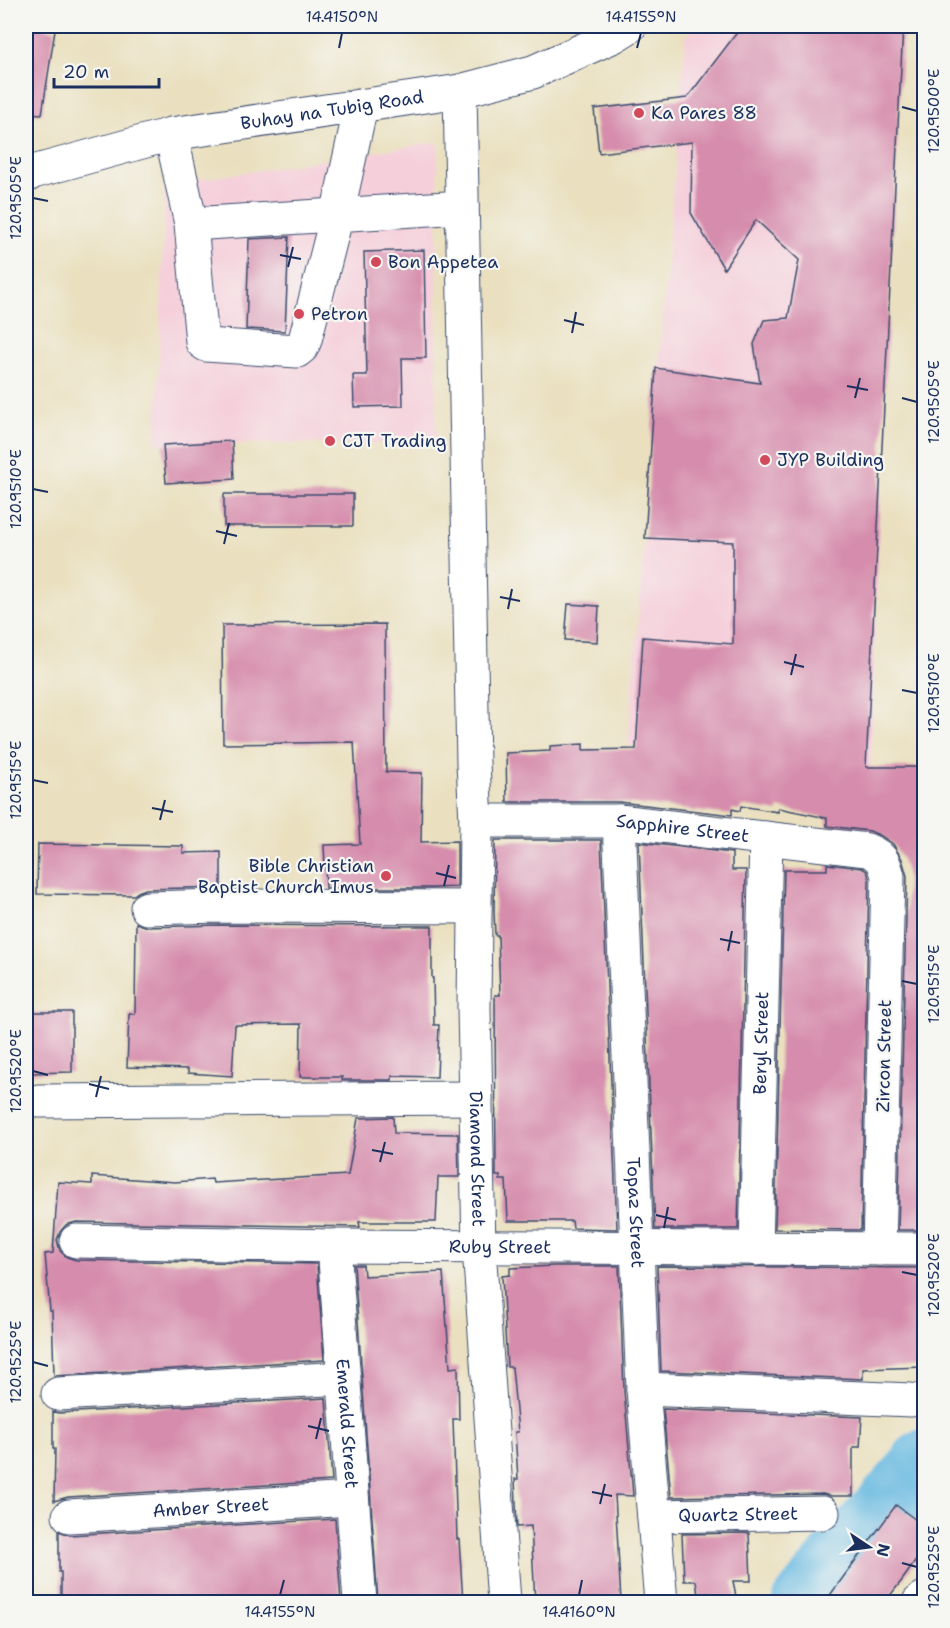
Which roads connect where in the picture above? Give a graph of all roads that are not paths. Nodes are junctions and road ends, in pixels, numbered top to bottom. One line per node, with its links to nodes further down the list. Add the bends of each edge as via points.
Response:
1 (630, 26): 2 (street, Buhay na Tubig Road, via 533,72)
2 (460, 91): 3 (street, Buhay na Tubig Road); 6 (street, Diamond Street)
3 (361, 106): 4 (street, Buhay na Tubig Road); 7 (street)
4 (171, 134): 5 (street, Buhay na Tubig Road); 8 (street)
5 (26, 176)
6 (462, 207): 7 (street); 9 (street, Diamond Street)
7 (337, 215): 8 (street); 8 (street, via 304,340 297,351 202,342)
8 (191, 224)
9 (476, 821): 10 (street, Sapphire Street); 13 (street, Diamond Street)
10 (619, 821): 11 (street, Sapphire Street); 20 (street, Topaz Street)
11 (766, 838): 12 (street, Sapphire Street, via 867,850); 21 (street, Beryl Street)
12 (884, 862): 22 (street, Zircon Street, via 888,892)
13 (475, 907): 14 (street); 15 (street, Diamond Street)
14 (147, 908)
15 (476, 1098): 16 (street); 19 (street, Diamond Street)
16 (39, 1101)
17 (76, 1241): 18 (street, Ruby Street)
18 (334, 1246): 19 (street, Ruby Street); 24 (street, Emerald Street)
19 (479, 1248): 20 (street, Ruby Street); 34 (street, Diamond Street)
20 (637, 1248): 21 (street, Ruby Street); 25 (street, Topaz Street)
21 (756, 1249): 22 (street, Ruby Street)
22 (879, 1249): 23 (street, Ruby Street)
23 (924, 1249)
24 (344, 1378): 26 (street); 28 (street, Emerald Street)
25 (643, 1389): 27 (street); 31 (street, Topaz Street)
26 (58, 1394)
27 (911, 1400)
28 (352, 1499): 30 (street, Amber Street); 33 (street, Emerald Street)
29 (823, 1513): 31 (street, Quartz Street)
30 (69, 1516)
31 (654, 1516): 35 (street, Topaz Street)
32 (924, 1598): 36 (street)
33 (360, 1602)
34 (504, 1602)
35 (661, 1602)
36 (919, 1602)

